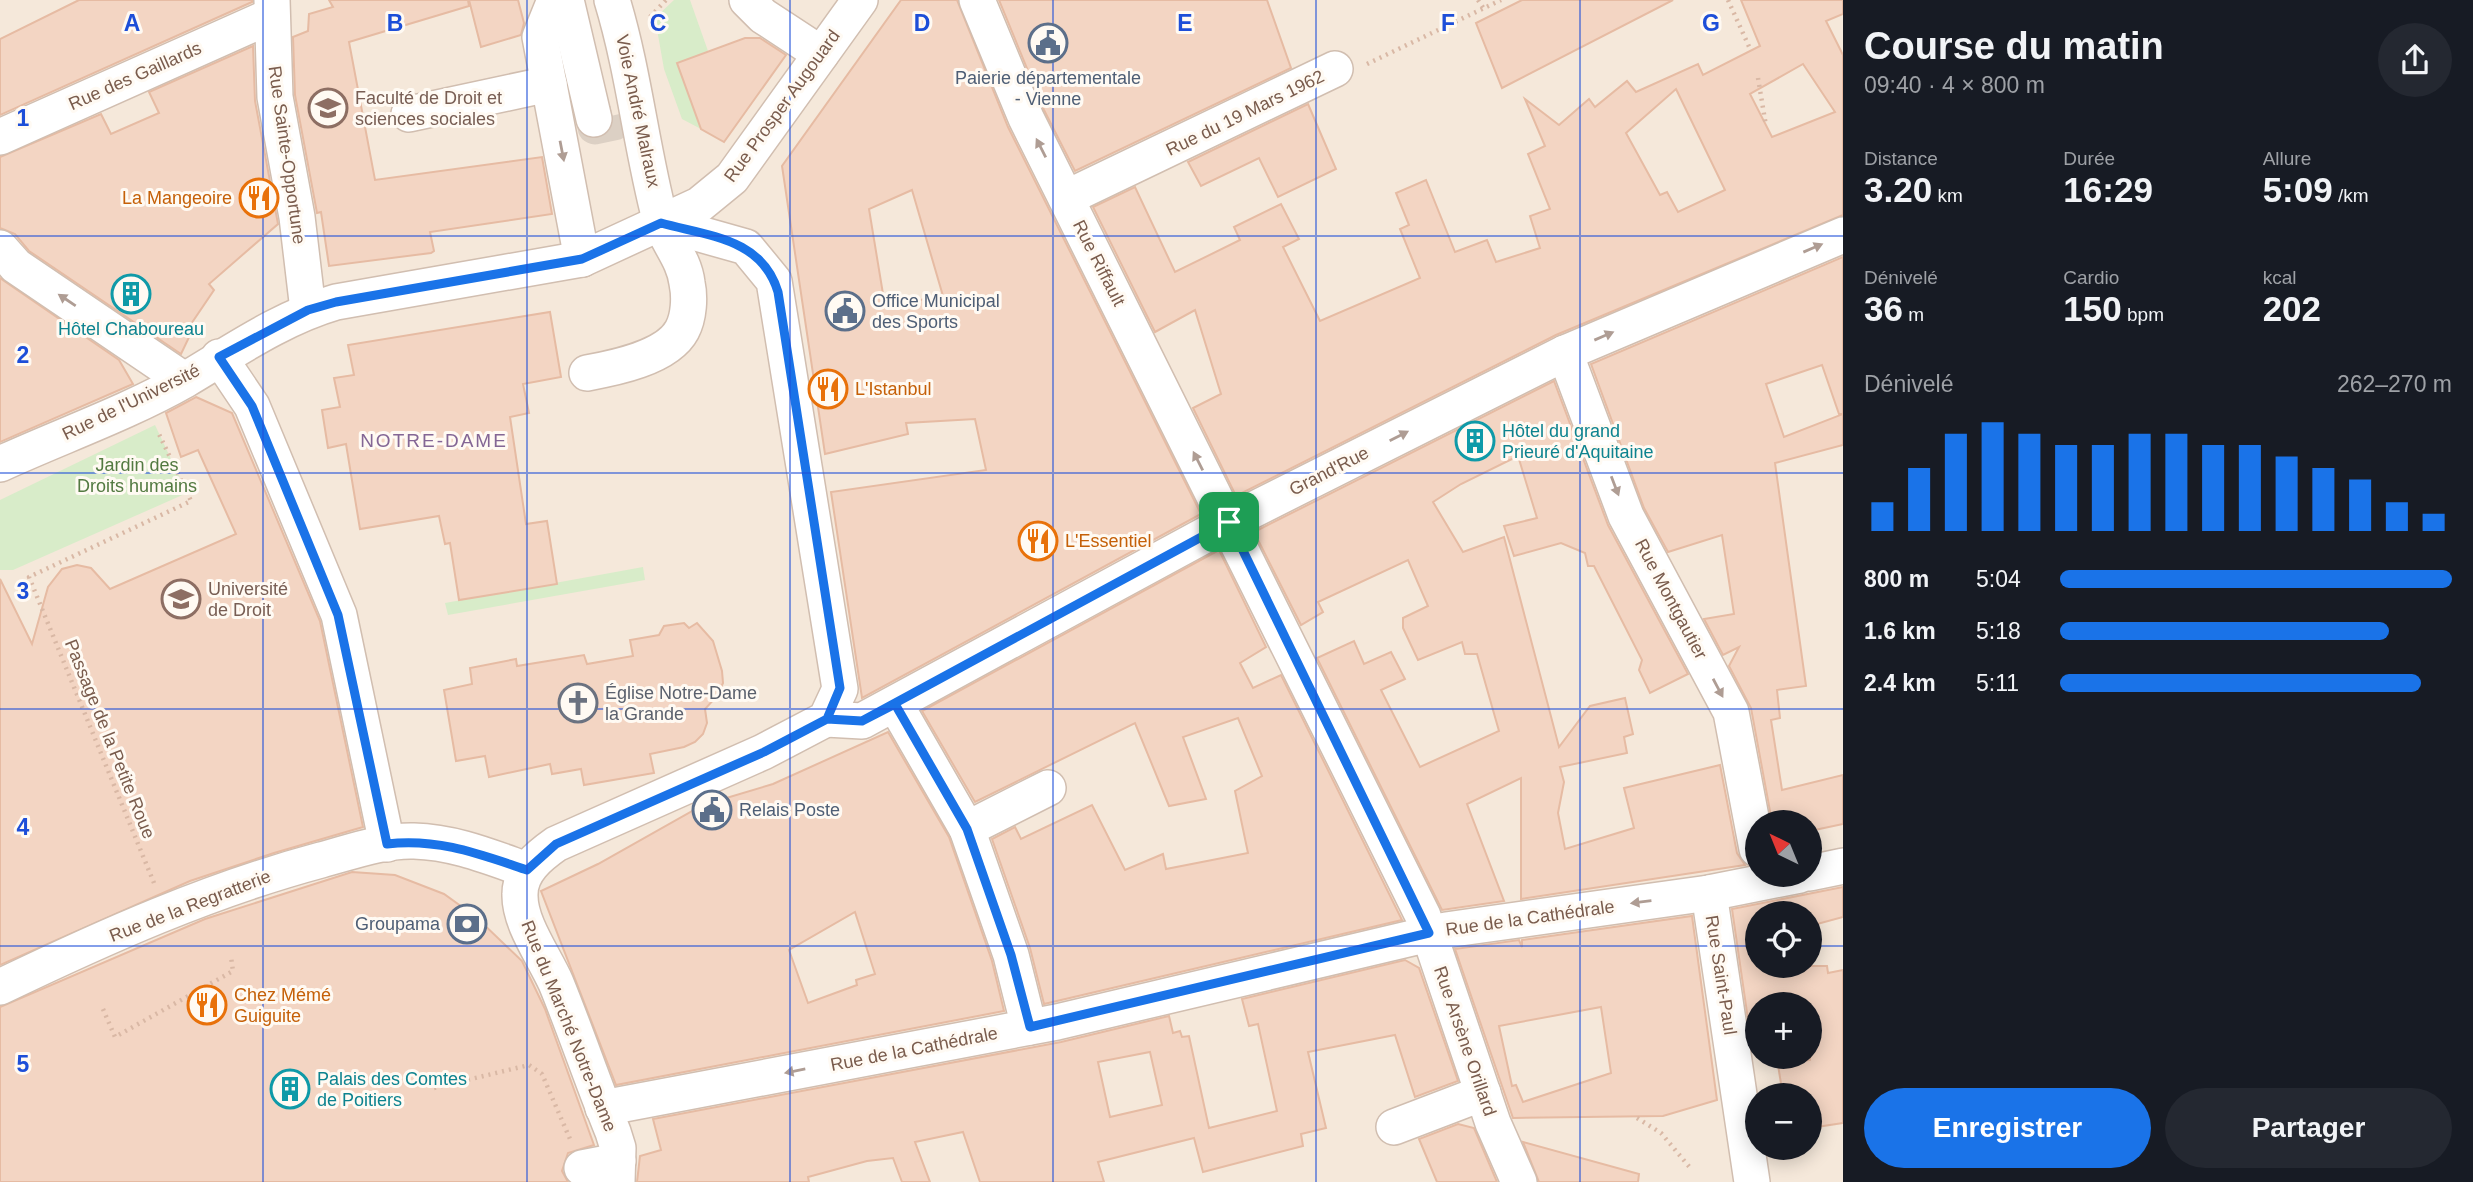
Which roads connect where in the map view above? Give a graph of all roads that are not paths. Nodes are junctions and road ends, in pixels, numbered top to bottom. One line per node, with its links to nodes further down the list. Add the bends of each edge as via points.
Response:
1 (555, 0): 11 (street, via 540,37)
2 (566, 0): 3 (street, via 603,116)
3 (585, 0)
4 (612, 0): 15 (street, Voie André Malraux)
5 (747, 0): 9 (street)
6 (860, 0): 9 (street, Rue Prosper Augouard)
7 (977, 0): 14 (street, Rue Riffault, one-way to 7, via 1026,118)
8 (271, 8): 13 (street, Rue des Gaillards); 19 (street, Rue Sainte-Opportune, via 275,97)
9 (821, 54): 15 (street, Rue Prosper Augouard, via 732,178 699,205)
10 (1335, 69): 14 (street, Rue du 19 Mars 1962)
11 (549, 84): 12 (street); 18 (street, one-way to 18)
12 (409, 114)
13 (0, 137)
14 (1066, 198): 25 (street, Rue Riffault, one-way to 14)
15 (661, 223): 18 (street, Rue de l'Université); 22 (street, Voie André Malraux, via 675,246 687,283 682,331 645,357); 27 (street, via 746,247 774,281 840,688)
16 (1843, 236): 20 (street, Grand'Rue, one-way to 16)
17 (0, 248): 23 (street, one-way to 17, via 16,266)
18 (582, 259): 19 (street, Rue de l'Université)
19 (308, 310): 21 (street, Rue de l'Université)
20 (1565, 353): 25 (street, Grand'Rue, one-way to 20); 29 (street, Rue Montgautier, one-way to 29, via 1626,516 1731,712)
21 (219, 357): 23 (street, Rue de l'Université); 31 (street, via 252,406 338,615)
22 (587, 373)
23 (184, 380): 24 (street, Rue de l'Université)
24 (0, 464)
25 (1229, 522): 26 (street, Grand'Rue); 37 (street, Rue Arsène Orillard)
26 (895, 704): 27 (street, Grand'Rue, via 862,721); 30 (street)
27 (827, 719): 33 (street, via 764,752 556,844)
28 (1048, 788): 30 (street)
29 (1750, 810)
30 (967, 829): 39 (street, via 1011,955)
31 (387, 844): 33 (street, Rue de la Regratterie, via 411,841 460,847); 38 (street, Rue de la Regratterie, via 290,868 165,912)
32 (1843, 866): 34 (street)
33 (527, 870): 41 (street, Rue du Marché Notre-Dame, via 520,895 526,920 556,984)
34 (1822, 870)
35 (1745, 883): 36 (street, Rue de la Cathédrale)
36 (1709, 893): 37 (street, Rue de la Cathédrale, one-way to 37); 46 (street, Rue Saint-Paul)
37 (1421, 936): 39 (street, Rue de la Cathédrale); 40 (street, Rue Arsène Orillard)
38 (0, 987)
39 (1030, 1027): 41 (street, Rue de la Cathédrale, one-way to 41)
40 (1483, 1093): 42 (street); 45 (street, Rue Arsène Orillard)
41 (603, 1108): 44 (street, Rue du Marché Notre-Dame, via 613,1132)
42 (1394, 1127)
43 (582, 1168): 44 (street)
44 (618, 1172)
45 (1519, 1182)
46 (1752, 1182)

